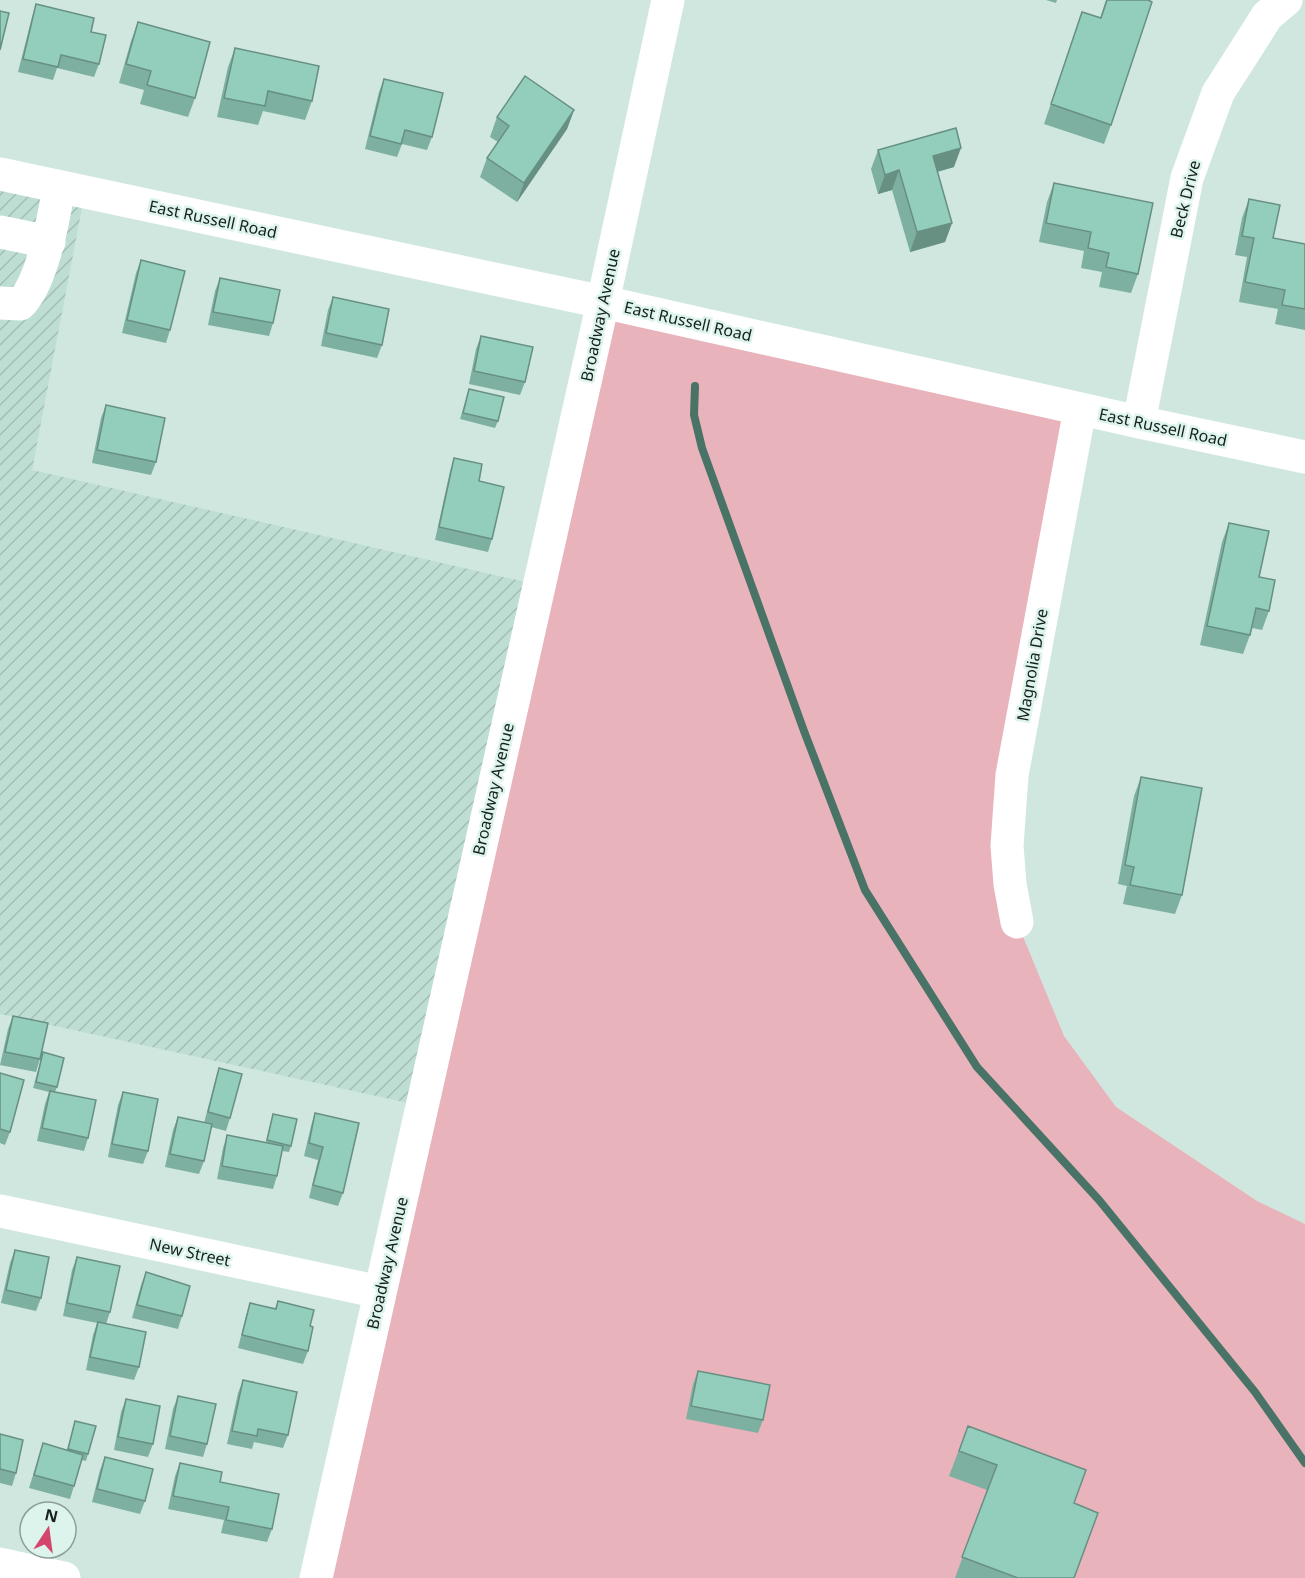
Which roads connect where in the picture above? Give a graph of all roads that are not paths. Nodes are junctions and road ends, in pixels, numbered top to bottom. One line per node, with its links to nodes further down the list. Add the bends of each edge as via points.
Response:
1 (668, 0): 7 (street, Broadway Avenue)
2 (1286, 0): 10 (street, Beck Drive, via 1267,16 1218,93 1187,178)
3 (0, 174): 4 (street, East Russell Road)
4 (59, 187): 6 (street); 7 (street, East Russell Road)
5 (0, 232): 6 (street)
6 (49, 242): 8 (street, via 28,297 20,304)
7 (603, 302): 9 (street, East Russell Road); 14 (street, Broadway Avenue)
8 (0, 303)
9 (1080, 409): 10 (street, East Russell Road); 12 (street, Magnolia Drive, via 1012,775 1007,846)
10 (1139, 422): 11 (street, East Russell Road)
11 (1305, 457)
12 (1017, 922)
13 (0, 1211): 14 (street, New Street)
14 (380, 1292): 17 (street, Broadway Avenue)
15 (0, 1564): 16 (street)
16 (64, 1578)
17 (316, 1578)

